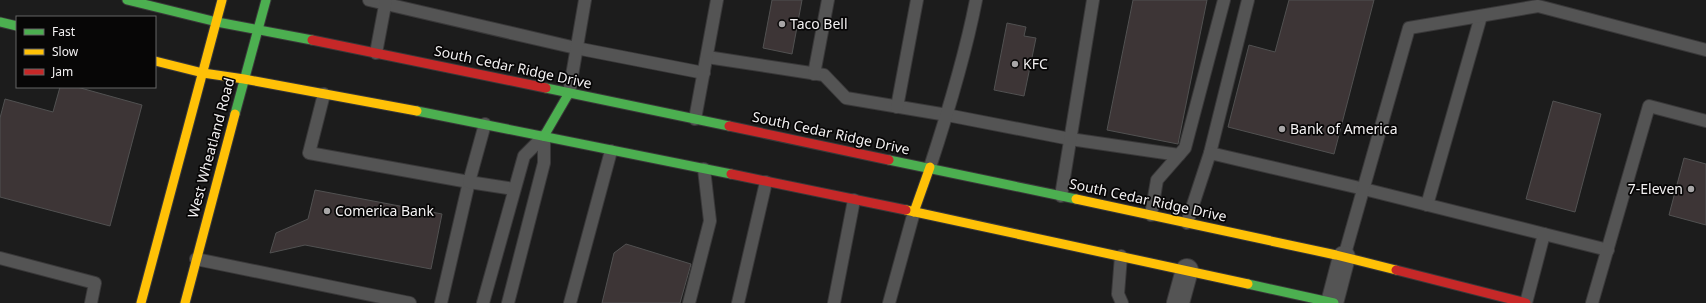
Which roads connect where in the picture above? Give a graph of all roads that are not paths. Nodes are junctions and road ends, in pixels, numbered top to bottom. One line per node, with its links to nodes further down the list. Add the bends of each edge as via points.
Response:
1 (127, 0): 16 (main road, South Cedar Ridge Drive)
2 (222, 0): 16 (main road, West Wheatland Road)
3 (266, 0): 18 (main road, West Wheatland Road)
4 (369, 0): 13 (lane)
5 (585, 0): 19 (lane)
6 (717, 0): 22 (lane)
7 (828, 0): 26 (lane)
8 (917, 0): 30 (lane)
9 (976, 0): 31 (lane, via 968,41)
10 (1093, 0): 36 (lane)
11 (1224, 0): 39 (lane, via 1185,148)
12 (1248, 0): 38 (lane)
13 (386, 2): 19 (lane); 21 (lane)
14 (1481, 16): 20 (lane, via 1538,6); 44 (lane, via 1409,28); 48 (lane)
15 (0, 22): 17 (main road)
16 (217, 22): 18 (main road, South Cedar Ridge Drive); 24 (main road, West Wheatland Road)
17 (16, 26)
18 (259, 29): 21 (main road, South Cedar Ridge Drive); 27 (main road, West Wheatland Road)
19 (576, 48): 25 (lane); 28 (lane)
20 (1706, 50)
21 (376, 53): 28 (main road, South Cedar Ridge Drive)
22 (707, 57): 25 (lane); 26 (lane)
23 (156, 61): 24 (main road)
24 (203, 73): 27 (main road); 61 (main road, West Wheatland Road)
25 (704, 73): 32 (lane)
26 (814, 74): 30 (lane, via 824,75 846,98)
27 (244, 79): 29 (main road); 57 (main road, West Wheatland Road)
28 (569, 93): 32 (main road, South Cedar Ridge Drive); 35 (main road)
29 (324, 94): 34 (main road); 42 (lane, via 310,153)
30 (897, 107): 31 (lane)
31 (947, 115): 36 (lane); 40 (lane)
32 (695, 119): 40 (main road, South Cedar Ridge Drive)
33 (1706, 121): 53 (lane, via 1649,106)
34 (485, 124): 35 (main road); 42 (lane)
35 (544, 136): 37 (main road); 45 (lane, via 524,156); 66 (lane, via 544,163)
36 (1070, 139): 39 (lane); 46 (lane)
37 (611, 151): 41 (main road); 67 (lane)
38 (1210, 153): 44 (lane); 51 (lane)
39 (1179, 155): 50 (lane, via 1157,180)
40 (930, 168): 46 (main road, South Cedar Ridge Drive); 49 (main road)
41 (704, 169): 43 (main road); 68 (lane, via 710,221)
42 (469, 182): 45 (lane); 64 (lane)
43 (766, 182): 47 (main road); 69 (lane)
44 (1364, 189): 48 (lane); 56 (lane)
45 (514, 190): 65 (lane)
46 (1061, 196): 50 (main road, South Cedar Ridge Drive)
47 (854, 200): 49 (main road); 70 (lane)
48 (1427, 205): 52 (lane)
49 (914, 212): 54 (main road); 71 (lane)
50 (1151, 215): 51 (main road, South Cedar Ridge Drive)
51 (1187, 223): 56 (main road, South Cedar Ridge Drive)
52 (1544, 234): 53 (lane); 74 (lane)
53 (1608, 250): 75 (lane)
54 (1121, 256): 58 (main road); 59 (lane)
55 (0, 258): 60 (lane, via 95,283)
56 (1344, 258): 73 (street); 74 (main road, South Cedar Ridge Drive)
57 (196, 259): 62 (main road, West Wheatland Road); 63 (lane)
58 (1187, 270): 72 (street); 73 (main road)
59 (1120, 298)
60 (91, 303)
61 (141, 303)
62 (185, 303)
63 (410, 303)
64 (442, 303)
65 (483, 303)
66 (508, 303)
67 (570, 303)
68 (689, 303)
69 (738, 303)
70 (834, 303)
71 (890, 303)
72 (1178, 303)
73 (1333, 303)
74 (1526, 303)
75 (1592, 303)

